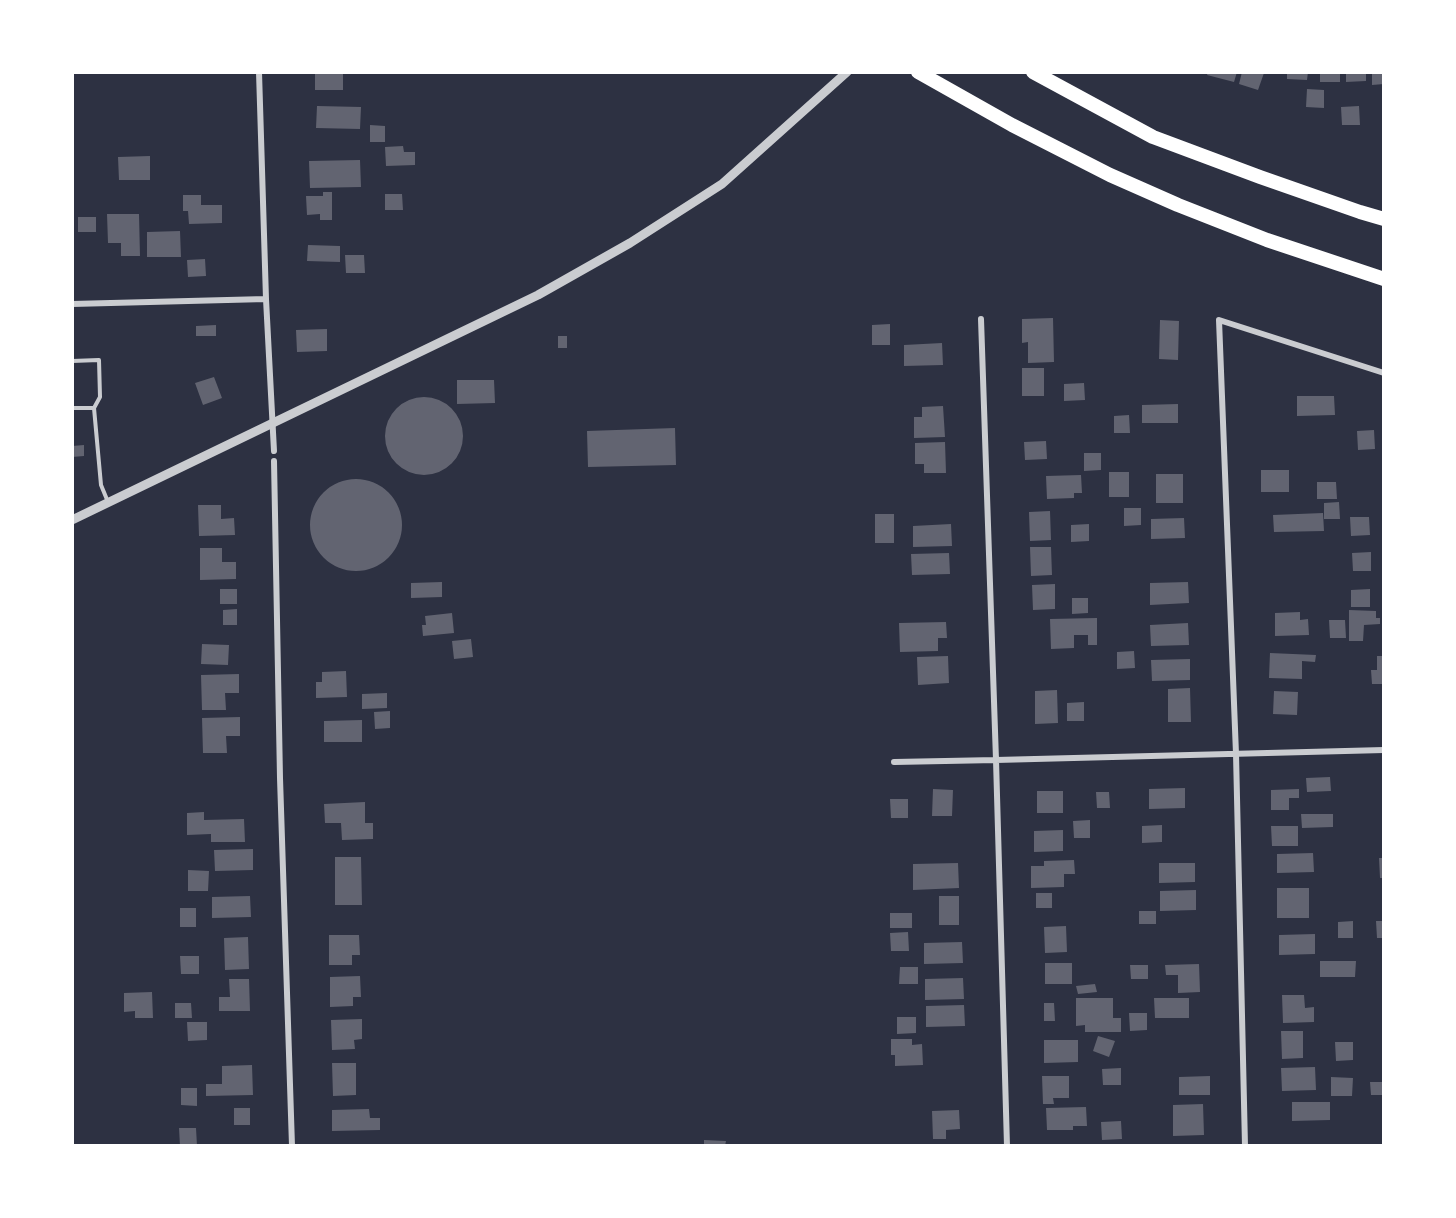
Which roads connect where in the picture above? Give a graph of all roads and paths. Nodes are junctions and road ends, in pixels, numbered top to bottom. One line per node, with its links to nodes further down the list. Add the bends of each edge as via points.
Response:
1 (259, 72): 7 (street)
2 (847, 72): 14 (street, via 722,184 630,243 538,295)
3 (918, 72): 6 (highway, via 1110,175 1267,240)
4 (1033, 72): 5 (highway, via 1153,137)
5 (1384, 219)
6 (1384, 279)
7 (266, 299): 8 (street); 14 (street)
8 (72, 304)
9 (981, 319): 21 (street)
10 (72, 361): 13 (lane, via 99,360 100,397)
11 (1384, 373): 20 (street, via 1219,320)
12 (72, 408): 13 (lane)
13 (94, 408): 17 (lane, via 101,485)
14 (273, 424): 15 (street); 17 (street)
15 (273, 451)
16 (274, 460): 23 (street)
17 (108, 503): 18 (street)
18 (72, 520)
19 (1384, 750): 20 (street)
20 (1236, 754): 21 (street); 25 (street)
21 (996, 760): 22 (street); 24 (street)
22 (894, 762)
23 (292, 1146)
24 (1007, 1146)
25 (1245, 1146)

